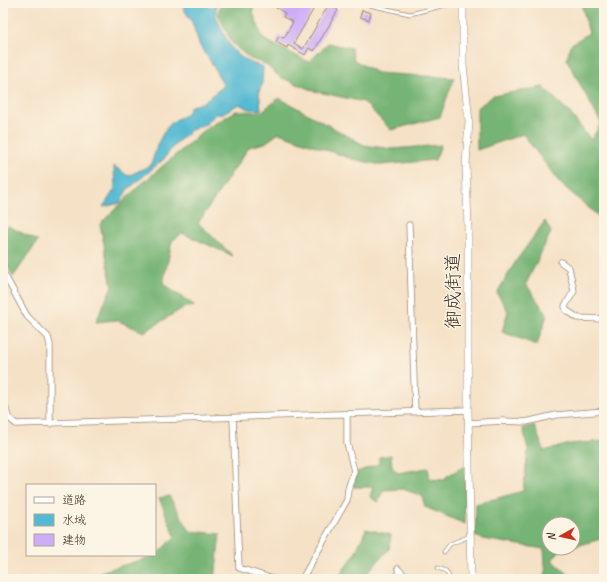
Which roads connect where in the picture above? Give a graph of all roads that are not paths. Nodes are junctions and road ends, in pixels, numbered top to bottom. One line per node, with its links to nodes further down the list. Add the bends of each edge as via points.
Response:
1 (360, 3): 2 (lane, via 410,14)
2 (454, 3)
3 (463, 3): 9 (street, 御成街道, via 463,65 469,121 466,164)
4 (409, 225): 11 (street)
5 (561, 262): 7 (street, via 569,268 574,291 565,306 566,310 578,318)
6 (3, 272): 14 (street, via 27,316 48,337)
7 (604, 319)
8 (3, 397): 14 (street, via 8,417 13,422)
9 (468, 410): 11 (street); 15 (street, 御成街道)
10 (604, 411): 15 (street, via 556,415 526,422)
11 (415, 412): 12 (street)
12 (347, 414): 13 (street); 21 (street, via 347,443 354,471 347,500)
13 (233, 418): 14 (street); 20 (street, via 239,568)
14 (50, 424)
15 (468, 424): 16 (street, 御成街道)
16 (470, 536): 17 (lane, via 450,544); 25 (street, 御成街道)
17 (444, 552)
18 (438, 568): 24 (lane, via 446,571)
19 (398, 569): 22 (lane); 23 (street)
20 (273, 579)
21 (302, 579)
22 (395, 579)
23 (408, 579)
24 (450, 579)
25 (471, 579)

